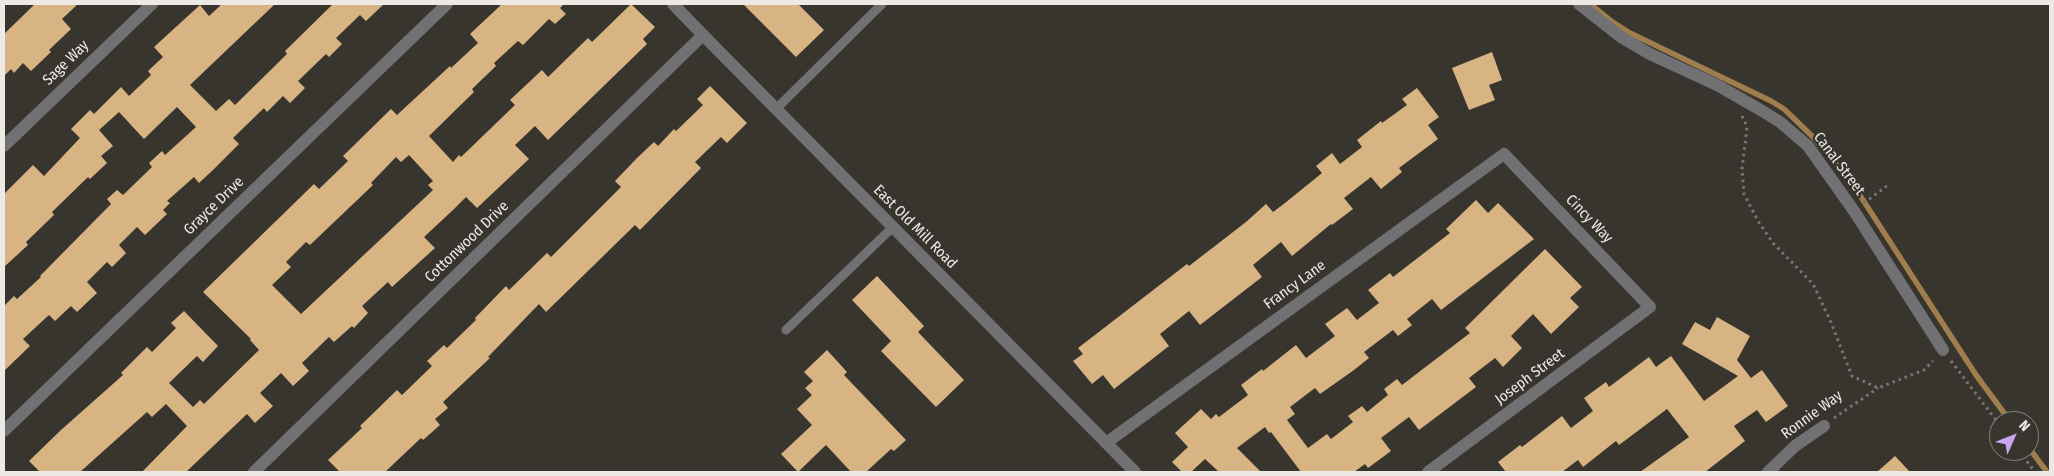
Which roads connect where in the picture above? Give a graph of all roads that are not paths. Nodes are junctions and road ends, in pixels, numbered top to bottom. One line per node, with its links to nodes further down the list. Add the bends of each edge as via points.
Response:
1 (152, 4): 8 (street, Sage Way)
2 (447, 4): 15 (street, Grayce Drive)
3 (673, 4): 6 (street, East Old Mill Road)
4 (882, 4): 7 (lane)
5 (1579, 4): 13 (street, Canal Street, via 1621,38 1759,109 1808,146)
6 (703, 35): 7 (street, East Old Mill Road); 17 (street, Cottonwood Drive)
7 (776, 108): 10 (street, East Old Mill Road)
8 (4, 146)
9 (1504, 154): 11 (street, Cincy Way); 16 (street, Francy Lane)
10 (893, 227): 12 (lane); 16 (street, East Old Mill Road)
11 (1650, 307): 19 (street, Joseph Street)
12 (786, 330)
13 (1944, 350)
14 (1824, 426): 20 (street, Ronnie Way, via 1795,446)
15 (4, 431)
16 (1106, 443): 18 (street, East Old Mill Road)
17 (254, 472)
18 (1135, 472)
19 (1428, 472)
20 (1768, 472)

